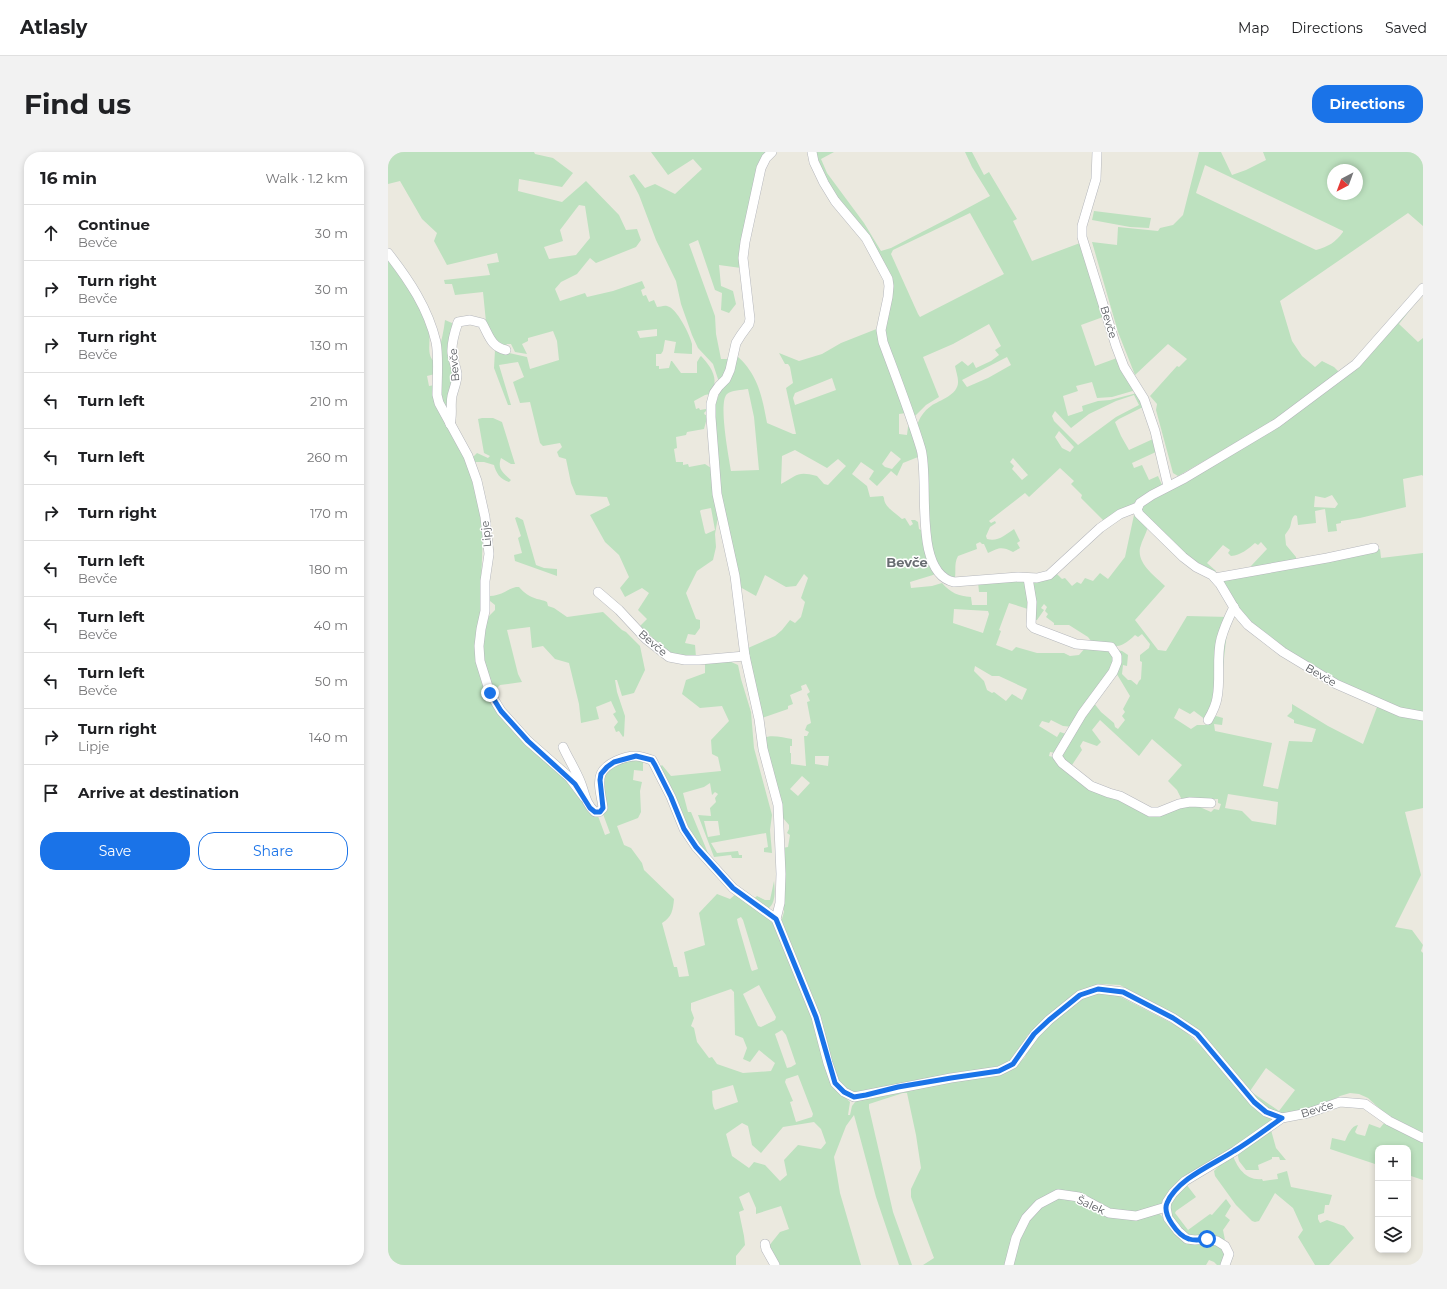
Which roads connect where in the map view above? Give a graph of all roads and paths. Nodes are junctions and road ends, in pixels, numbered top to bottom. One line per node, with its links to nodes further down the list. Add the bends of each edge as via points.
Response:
1 (772, 152): 15 (street, via 761,168 745,242 743,258 749,324 736,343 730,370 714,393 711,404 717,494 735,576)
2 (812, 152): 11 (street, via 824,183 835,201 866,238 888,279 888,297 881,330 883,342 921,450 924,482 923,520 929,551 937,572 947,581 954,582)
3 (1097, 152): 8 (street, Bevče, via 1096,179 1082,226 1082,237 1124,367 1144,399 1155,431)
4 (388, 253): 7 (street, Lipje, via 422,303 436,343 437,395)
5 (1423, 288): 8 (street, via 1356,364 1277,422)
6 (506, 350): 7 (street, Bevče, via 498,349 482,322 458,322 452,343 457,374)
7 (450, 424): 19 (street, Lipje, via 468,456 485,517 489,554 485,581 486,611 479,646 480,661 490,693 501,711 528,741 569,777)
8 (1168, 486): 9 (street, via 1140,503)
9 (1138, 507): 11 (street, via 1120,514 1100,528 1049,574); 12 (street, Bevče, via 1139,514 1183,557)
10 (1374, 548): 12 (street)
11 (1028, 578): 20 (street, via 1032,602 1031,625 1034,628 1076,644 1111,647 1117,656 1118,662 1113,672 1082,714 1057,756 1062,763 1091,786 1120,796 1150,812 1159,812 1190,802)
12 (1215, 578): 14 (street, Bevče)
13 (598, 592): 15 (street, Bevče, via 646,639 669,657 699,660)
14 (1234, 607): 16 (street, Bevče, via 1248,625 1282,652 1336,684 1400,712); 17 (street, via 1221,639 1218,697)
15 (745, 656): 21 (street, via 763,749 778,805 780,903)
16 (1423, 716)
17 (1208, 720)
18 (563, 746): 19 (street, via 580,781)
19 (584, 797): 21 (street, via 590,808 600,812 603,808 600,793 601,774 607,767 614,762 636,756 652,760 684,829 696,847 733,888)
20 (1211, 803)
21 (776, 919): 22 (street, via 816,1017 835,1083 854,1097 999,1071 1013,1064 1034,1034 1049,1020 1080,995 1098,989 1123,992 1173,1018 1197,1034 1254,1102 1266,1112)
22 (1282, 1118): 23 (street, Bevče, via 1308,1113 1340,1102 1365,1104 1389,1121); 24 (street, Bevče, via 1235,1151 1185,1181 1173,1193)
23 (1423, 1138)
24 (1166, 1207): 27 (street, Šalek, via 1136,1216 1109,1213 1079,1197 1058,1194 1039,1204 1026,1218 1016,1238); 28 (street, via 1170,1222 1187,1239 1217,1240 1225,1246 1229,1254)
25 (765, 1244): 26 (street)
26 (775, 1265)
27 (1009, 1265)
28 (1225, 1265)

